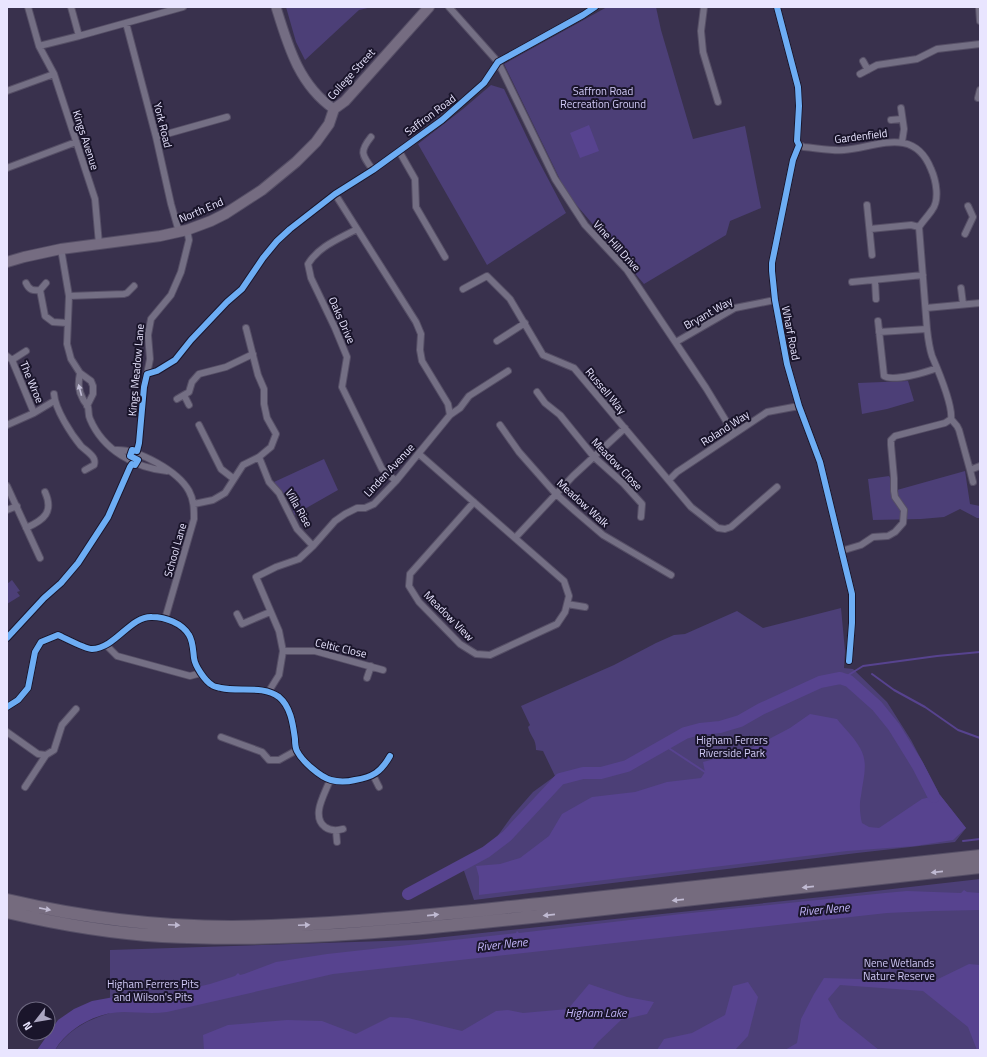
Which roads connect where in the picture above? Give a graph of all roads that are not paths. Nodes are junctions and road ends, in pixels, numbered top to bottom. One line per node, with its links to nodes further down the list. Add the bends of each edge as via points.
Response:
1 (28, 7): 15 (street, Kings Avenue)
2 (71, 7): 13 (street)
3 (183, 7): 12 (street)
4 (276, 7): 26 (main road, via 294,60 303,78 322,100)
5 (429, 7): 26 (main road, College Street, via 345,101)
6 (449, 7): 17 (street, Vine Hill Drive)
7 (595, 7): 17 (street, Saffron Road)
8 (704, 7): 24 (street, via 703,52)
9 (777, 7): 34 (street, Wharf Road, via 798,87 797,141)
10 (979, 8): 11 (street)
11 (980, 21)
12 (126, 23): 13 (street); 30 (street, York Road)
13 (79, 36): 15 (street)
14 (980, 44): 18 (street, via 937,49 917,59 878,65)
15 (39, 46): 19 (street, Kings Avenue)
16 (863, 61): 18 (street)
17 (498, 62): 35 (street, Saffron Road, via 484,83 468,98); 78 (street, Vine Hill Drive, via 555,179 585,225 627,270)
18 (868, 70): 20 (street)
19 (54, 74): 22 (street); 32 (street, Kings Avenue)
20 (860, 74)
21 (980, 90): 23 (street)
22 (7, 91)
23 (978, 98)
24 (718, 102)
25 (901, 108): 28 (street, Gardenfield)
26 (334, 109): 38 (main road, College Street, via 323,133)
27 (227, 117): 30 (street)
28 (902, 119): 29 (street, Gardenfield); 33 (street, Gardenfield)
29 (891, 120)
30 (156, 137): 48 (street, York Road, via 171,204)
31 (372, 137): 40 (street, via 362,151)
32 (76, 142): 39 (street); 51 (street, Kings Avenue, via 95,199)
33 (902, 142): 34 (street, Gardenfield, via 843,150); 37 (street, Gardenfield, via 913,146)
34 (800, 145): 67 (street, Wharf Road, via 793,160 772,263)
35 (399, 151): 40 (street, Saffron Road); 54 (street, via 415,178 416,207)
36 (935, 158): 37 (street)
37 (928, 161): 45 (street, Gardenfield, via 934,175 936,204)
38 (296, 162): 48 (main road, North End, via 244,202 216,219)
39 (7, 168)
40 (373, 170): 41 (street, Saffron Road)
41 (335, 194): 47 (street); 50 (street, Saffron Road)
42 (868, 205): 46 (street)
43 (968, 206): 44 (street)
44 (977, 217): 49 (street)
45 (919, 227): 46 (street, via 911,225); 56 (street)
46 (870, 228): 53 (street)
47 (357, 229): 95 (street, via 416,322 421,334 422,361 448,404); 110 (street, Oaks Drive, via 322,248 314,254 308,264 311,278 336,328 347,357 342,387 382,469)
48 (183, 231): 51 (main road, North End); 85 (street, Kings Meadow Lane, via 188,240 181,272 171,295 151,319)
49 (965, 234)
50 (277, 241)
51 (100, 244): 52 (main road, North End)
52 (60, 249): 55 (main road, North End); 65 (street)
53 (872, 255)
54 (445, 256)
55 (7, 262)
56 (923, 275): 57 (street); 70 (street)
57 (875, 280): 58 (street); 66 (street)
58 (852, 282)
59 (26, 283): 64 (street, via 27,287 34,291)
60 (46, 283): 64 (street)
61 (134, 286): 65 (street, via 124,294)
62 (961, 288): 69 (street)
63 (463, 289): 73 (street, Russell Way, via 487,276 510,299)
64 (40, 290): 72 (street, via 44,316 53,322)
65 (69, 296): 72 (street)
66 (876, 299)
67 (775, 300): 78 (street, Bryant Way, via 735,308); 93 (street, Wharf Road, via 787,364)
68 (980, 303): 69 (street)
69 (963, 304): 70 (street)
70 (926, 308): 75 (street)
71 (878, 321): 76 (street)
72 (67, 323): 84 (street, via 67,344)
73 (525, 323): 77 (street); 100 (street, Russell Way, via 543,355 574,368)
74 (246, 328): 80 (street)
75 (927, 329): 76 (street); 82 (street, via 929,345)
76 (879, 332): 82 (street, via 883,373 887,378 911,376)
77 (497, 341)
78 (676, 342): 101 (street, Vine Hill Drive)
79 (26, 351): 81 (street, The Wroe)
80 (253, 354): 88 (street, via 226,367 200,374 192,382 189,392); 103 (street, via 264,390 267,418 276,434 272,447)
81 (10, 358): 94 (street, The Wroe)
82 (937, 368): 96 (street, via 942,378)
83 (508, 371): 95 (street, Linden Avenue, via 469,396 460,408)
84 (80, 373): 92 (street, School Lane, one-way to 84, via 78,390); 92 (street, via 91,381 93,386 93,394)
85 (147, 374)
86 (537, 392): 104 (street, Meadow Close, via 545,403 560,415)
87 (54, 394): 90 (street)
88 (184, 394): 89 (street); 91 (street)
89 (177, 399)
90 (54, 401): 94 (street); 106 (street, via 70,431 95,461 94,465)
91 (189, 404)
92 (87, 406): 117 (street, School Lane, via 89,417 106,444 121,456 152,470 169,471 183,482)
93 (799, 406): 101 (street, Roland Way, via 767,412); 124 (street, Wharf Road, via 820,462)
94 (34, 413): 98 (street)
95 (450, 415): 102 (street, Linden Avenue)
96 (951, 419): 107 (street, via 959,430); 124 (street, via 892,438 894,491 904,510 903,523 888,536 873,537 861,545)
97 (199, 424): 108 (street, via 220,469)
98 (7, 425)
99 (500, 425): 115 (street, Meadow Walk, via 519,452)
100 (624, 428): 104 (street); 109 (street, Russell Way)
101 (734, 434): 109 (street, Roland Way)
102 (419, 454): 110 (street, Linden Avenue); 116 (street, Meadow View)
103 (259, 457): 108 (street, via 243,465); 123 (street, Villa Rise, via 269,482 279,493 297,530)
104 (594, 457): 115 (street); 120 (street, Meadow Close, via 642,504)
105 (980, 466): 107 (street)
106 (85, 470)
107 (970, 470): 111 (street)
108 (234, 479): 117 (street, via 225,493 213,500)
109 (669, 480): 113 (street, Russell Way, via 690,507 718,528 725,529)
110 (396, 481): 123 (street, Linden Avenue, via 374,504 357,508 335,521)
111 (973, 482)
112 (7, 486): 118 (street)
113 (777, 487)
114 (45, 492): 121 (street, via 49,507 46,514 39,523)
115 (556, 494): 122 (street); 126 (street, Meadow Walk, via 603,535)
116 (474, 502): 122 (street, Meadow View); 127 (street, Meadow View, via 410,574 409,586 418,602 460,644 476,654 490,655 558,624)
117 (194, 504): 131 (street, School Lane, via 194,519)
118 (17, 506): 119 (street); 121 (street)
119 (7, 510)
120 (641, 517)
121 (26, 528): 125 (street)
122 (515, 538): 127 (street, Meadow View, via 564,581 569,596)
123 (313, 546): 129 (street, Linden Avenue, via 299,559 256,577)
124 (841, 551): 134 (street, Wharf Road, via 852,594)
125 (40, 558)
126 (671, 575)
127 (567, 604): 128 (street)
128 (585, 607)
129 (270, 612): 130 (street, via 242,624); 133 (street, Linden Avenue, via 279,631)
130 (237, 614)
131 (166, 619): 132 (street, via 150,617 138,621); 137 (street, via 178,624 189,634 194,649 194,660)
132 (106, 645): 137 (street, via 118,656 190,676); 140 (street, via 90,649 58,635 41,642 35,652 28,688 18,700)
133 (283, 650): 135 (street, Celtic Close, via 315,651); 139 (street, Linden Avenue, via 279,675)
134 (849, 661)
135 (371, 666): 136 (street, Celtic Close); 138 (street, Celtic Close)
136 (383, 670)
137 (201, 673): 139 (street, via 212,686 229,690)
138 (367, 678)
139 (269, 691): 144 (street, via 280,698 288,709)
140 (7, 707)
141 (76, 709): 145 (street, via 62,725 54,750)
142 (7, 732): 145 (street, via 38,754)
143 (221, 737): 144 (street, via 262,752 269,760 278,760)
144 (297, 750): 148 (street, via 306,763)
145 (46, 755): 149 (street)
146 (390, 756): 147 (street, via 384,766)
147 (373, 775): 148 (street, via 348,781); 150 (street)
148 (330, 780): 152 (street, via 319,811 321,823 329,830)
149 (25, 787)
150 (379, 787)
151 (343, 829): 152 (street)
152 (336, 831): 153 (street)
153 (337, 842)
154 (980, 856): 156 (highway, one-way to 154, via 46,910 157,924 268,927 402,918)
155 (980, 867): 157 (highway, one-way to 157, via 487,922 285,937 160,936 44,921)
156 (7, 900)
157 (7, 912)

